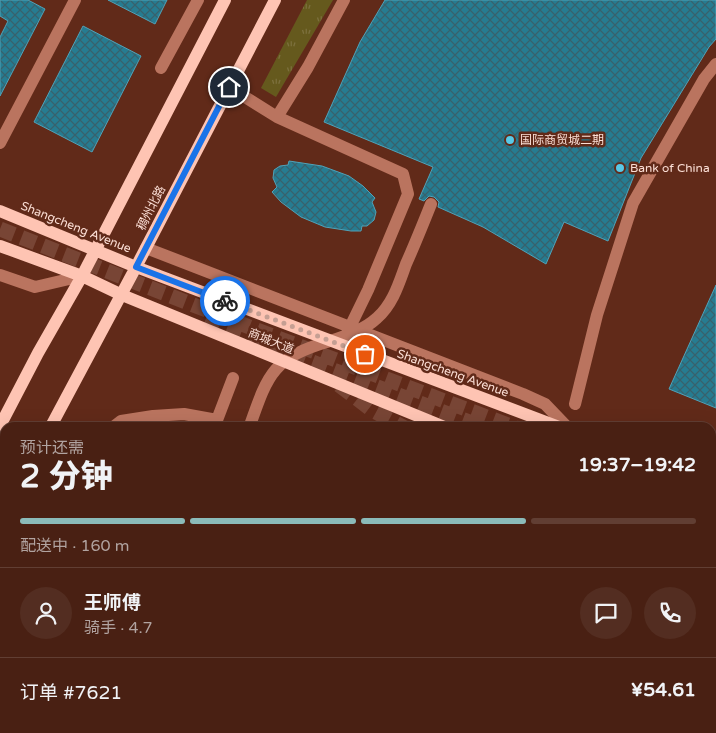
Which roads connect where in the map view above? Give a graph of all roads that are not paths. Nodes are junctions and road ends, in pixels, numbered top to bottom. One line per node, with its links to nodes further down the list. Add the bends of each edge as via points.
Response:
1 (75, 0): 10 (street)
2 (198, 0): 7 (street)
3 (225, 0): 16 (main road)
4 (275, 0): 8 (main road, 稠州北路)
5 (344, 0): 9 (street)
6 (716, 64): 23 (street, via 704,79 633,203 597,315)
7 (162, 68)
8 (229, 87): 9 (street); 15 (main road, 稠州北路)
9 (277, 117): 21 (street, via 403,174 408,194)
10 (3, 127): 11 (street)
11 (0, 143)
12 (431, 204): 27 (street, via 392,300 379,317 363,329 305,349 279,365 269,377)
13 (0, 212): 16 (main road, Shangcheng Avenue)
14 (0, 246): 19 (main road, 商城大道)
15 (146, 248): 17 (main road, 稠州北路); 21 (street)
16 (96, 250): 17 (main road, Shangcheng Avenue); 19 (main road)
17 (136, 267): 20 (main road, 稠州北路); 29 (main road, Shangcheng Avenue)
18 (0, 275): 19 (street, via 35,287)
19 (82, 276): 20 (main road, 商城大道); 24 (main road)
20 (122, 295): 25 (main road, 稠州北路); 28 (main road, 商城大道)
21 (350, 327): 30 (street, via 523,394 545,404)
22 (233, 378): 26 (street, via 216,420 184,414)
23 (575, 404)
24 (2, 422)
25 (53, 422)
26 (120, 422)
27 (251, 422)
28 (432, 422)
29 (546, 422)
30 (562, 422)

